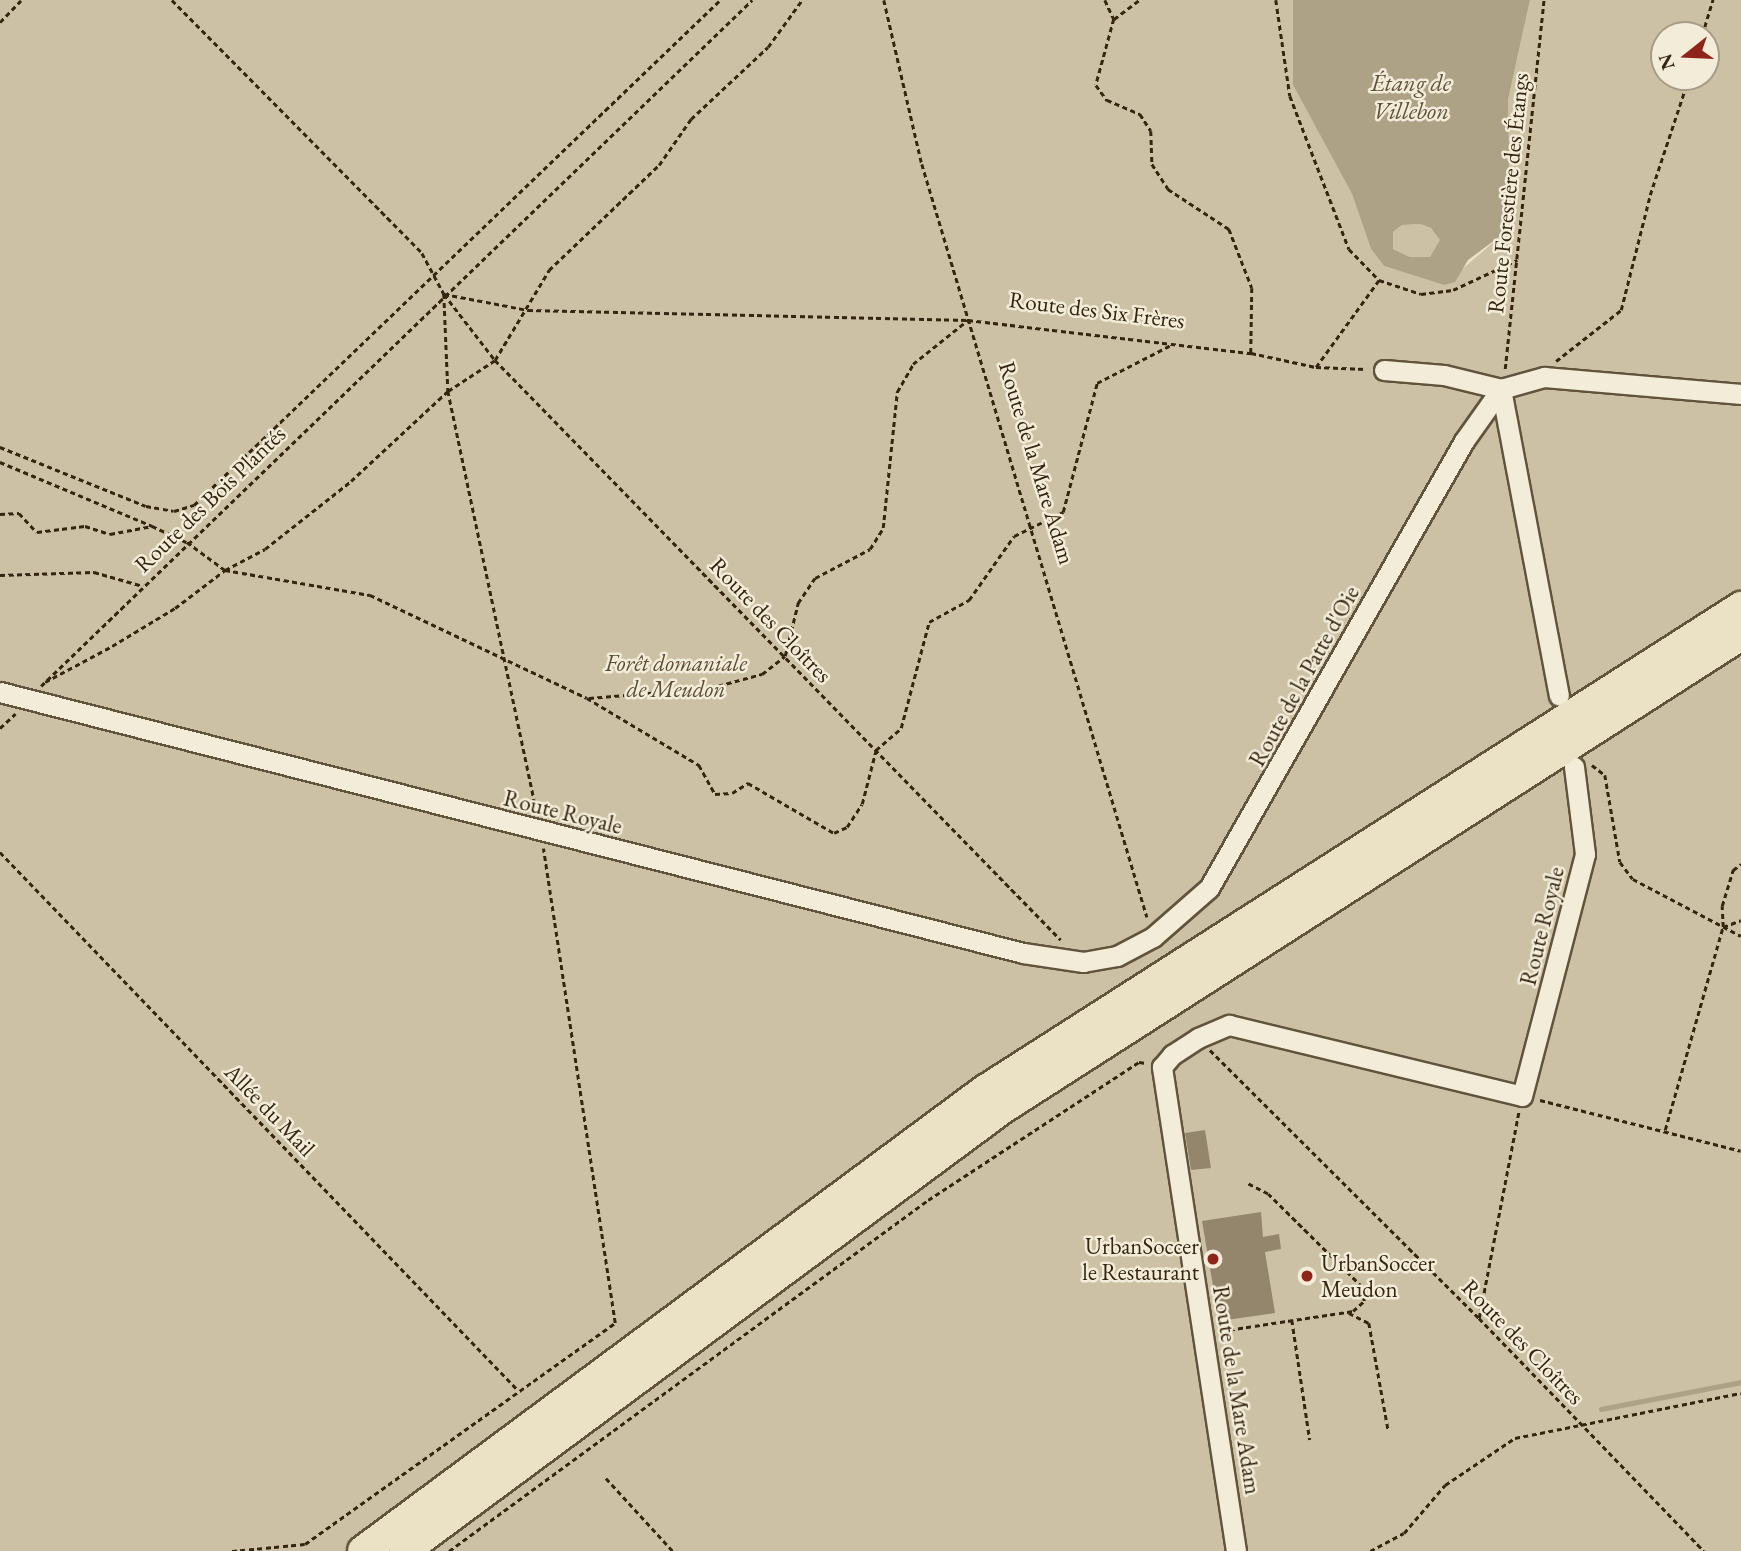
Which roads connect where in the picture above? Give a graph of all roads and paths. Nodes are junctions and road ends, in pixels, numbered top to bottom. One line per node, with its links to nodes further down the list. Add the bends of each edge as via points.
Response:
1 (21, 0): 14 (path)
2 (172, 0): 17 (path, Route des Cloîtres, via 394,223 422,253)
3 (720, 0): 17 (path)
4 (752, 0): 19 (path, Route des Bois Plantés)
5 (802, 0): 20 (path, via 768,47 691,119 632,194 549,270)
6 (884, 0): 21 (path, Route de la Mare Adam, via 922,164)
7 (1105, 0): 12 (path)
8 (1139, 0): 12 (path)
9 (1276, 0): 18 (path, via 1290,96 1326,198 1349,249)
10 (1544, 0): 16 (path, Route Forestière des Étangs)
11 (1713, 0): 13 (path)
12 (1114, 19): 23 (path, via 1096,85 1107,100 1140,114 1151,131 1152,164 1168,189 1230,229 1252,288)
13 (1706, 21)
14 (0, 22)
15 (1684, 91): 27 (path, via 1650,195 1621,310 1549,367)
16 (1517, 260): 18 (path, via 1453,290 1421,293); 28 (path, Route Forestière des Étangs)
17 (434, 278): 19 (path, Route des Cloîtres); 30 (path, via 194,505 174,511 146,506)
18 (1380, 280): 25 (path)
19 (444, 294): 20 (path, Route des Six Frères); 24 (path, Route des Cloîtres); 35 (path, Route des Bois Plantés)
20 (528, 310): 21 (path, Route des Six Frères); 24 (path)
21 (968, 320): 22 (path, Route des Six Frères); 34 (path, Route de la Mare Adam); 42 (path, via 914,364 897,392 883,528 870,548 815,578 798,603)
22 (1173, 344): 23 (path, Route des Six Frères); 34 (path, via 1097,383 1062,512)
23 (1251, 353): 25 (path, Route des Six Frères)
24 (495, 360): 36 (path, via 448,391 351,481 265,549); 42 (path, Route des Cloîtres)
25 (1316, 367): 26 (path, Route des Six Frères)
26 (1384, 370): 28 (street, via 1444,376)
27 (1544, 377): 28 (street); 29 (street)
28 (1501, 389): 46 (street); 57 (street, Route de la Patte d'Oie, via 1464,441 1209,888)
29 (1741, 394)
30 (0, 447)
31 (0, 462): 33 (path)
32 (0, 514): 33 (path, via 19,513 37,532 85,526 110,534)
33 (152, 526): 35 (path)
34 (1033, 530): 50 (path, via 1014,536 969,600 929,622 901,728); 57 (path, Route de la Mare Adam)
35 (187, 542): 36 (path); 39 (path, Route des Bois Plantés)
36 (225, 570): 44 (path, via 175,608); 47 (path, via 370,595)
37 (0, 575): 39 (path, via 94,572)
38 (1741, 585): 43 (highway, via 1707,611)
39 (143, 586): 44 (path, Route des Bois Plantés)
40 (1741, 607): 43 (highway)
41 (1741, 635): 79 (highway, via 1003,1108)
42 (785, 656): 47 (path, via 762,674 710,688); 50 (path, Route des Cloîtres)
43 (1663, 656): 78 (highway, via 984,1091)
44 (42, 684): 48 (path, Route des Bois Plantés)
45 (0, 692): 48 (street, Route Royale)
46 (1559, 695)
47 (587, 698): 50 (path, via 699,765 715,794 732,793 748,783 834,833 847,827 862,804)
48 (29, 700): 49 (path, Route des Bois Plantés); 59 (street, Route Royale, via 996,946)
49 (0, 729)
50 (876, 750): 59 (path, Route des Cloîtres)
51 (1574, 767): 55 (path, via 1592,765 1605,775 1620,862 1633,879); 62 (street, Route Royale, via 1585,854)
52 (0, 852): 71 (path, Allée du Mail)
53 (1741, 864): 55 (path, via 1732,870 1722,906)
54 (1741, 920): 55 (path)
55 (1723, 927): 56 (path); 63 (path)
56 (1741, 936)
57 (1153, 937): 58 (street, Route de la Patte d'Oie)
58 (1117, 956): 59 (street, Route Royale)
59 (1083, 962)
60 (1198, 1038): 61 (street, via 1171,1055); 62 (street, via 1229,1025); 67 (path, Route des Cloîtres)
61 (1163, 1067): 70 (street, Route de la Mare Adam); 80 (path, via 1139,1062 928,1200)
62 (1522, 1096): 63 (path); 67 (path)
63 (1664, 1130): 64 (path)
64 (1741, 1151)
65 (1246, 1183): 66 (path, via 1268,1194 1362,1287 1364,1301)
66 (1347, 1312): 68 (path); 74 (path, via 1369,1323)
67 (1479, 1318): 73 (path, Route des Cloîtres)
68 (1293, 1320): 70 (path); 75 (path)
69 (615, 1322): 71 (path)
70 (1203, 1334): 82 (street, Route de la Mare Adam)
71 (517, 1389): 77 (path, via 305,1544)
72 (1741, 1393): 73 (path)
73 (1580, 1424): 83 (path, via 1515,1438 1445,1485 1404,1533); 84 (path, Route des Cloîtres)
74 (1388, 1429)
75 (1310, 1440)
76 (606, 1478): 81 (path)
77 (232, 1551)
78 (363, 1551)
79 (404, 1551)
80 (449, 1551)
81 (673, 1551)
82 (1236, 1551)
83 (1370, 1551)
84 (1703, 1551)

